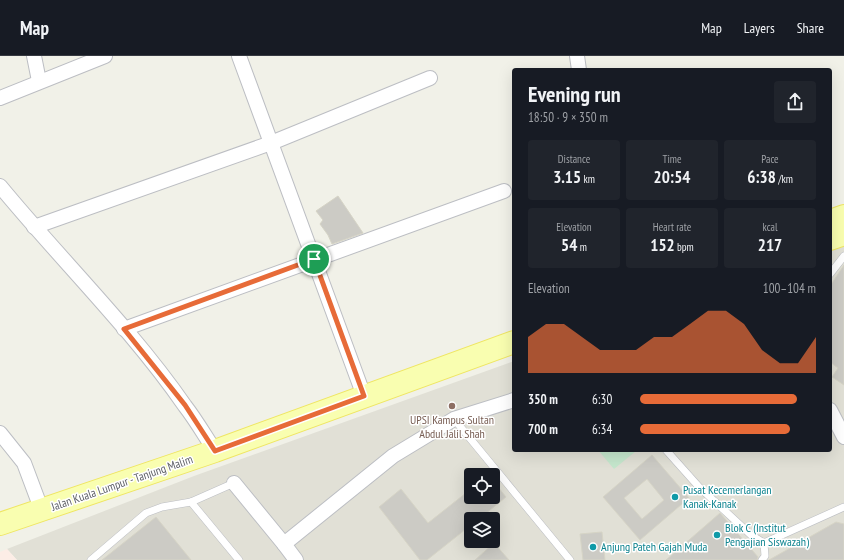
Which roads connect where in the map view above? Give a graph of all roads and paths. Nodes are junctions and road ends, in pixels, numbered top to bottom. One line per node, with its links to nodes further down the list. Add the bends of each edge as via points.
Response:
1 (34, 56): 7 (street)
2 (105, 56): 7 (street)
3 (239, 56): 9 (street)
4 (577, 56): 5 (street)
5 (579, 68)
6 (430, 78): 9 (street)
7 (39, 81): 8 (street)
8 (0, 98)
9 (271, 143): 14 (street); 18 (street)
10 (0, 186): 14 (street)
11 (504, 191): 18 (street)
12 (844, 216): 13 (main road)
13 (832, 220)
14 (34, 227): 20 (street)
15 (844, 234): 16 (main road)
16 (832, 238)
17 (844, 256): 19 (lane)
18 (314, 259): 20 (street); 22 (street)
19 (832, 271)
20 (124, 329): 28 (street, via 185,405)
21 (512, 343): 22 (main road, Jalan Kuala Lumpur - Tanjung Malim)
22 (364, 396): 28 (main road, Jalan Kuala Lumpur - Tanjung Malim)
23 (512, 401): 25 (street)
24 (836, 415): 27 (street)
25 (454, 419): 36 (street, via 393,456); 40 (lane)
26 (0, 433): 33 (street, via 24,463)
27 (844, 437)
28 (215, 451): 33 (main road, Jalan Kuala Lumpur - Tanjung Malim)
29 (668, 452): 35 (lane, via 699,487 751,535)
30 (234, 483): 31 (lane); 36 (street)
31 (191, 502): 37 (lane, via 162,507 146,513); 38 (lane)
32 (844, 507): 35 (lane)
33 (42, 510): 34 (main road, Jalan Kuala Lumpur - Tanjung Malim)
34 (0, 524)
35 (764, 543): 41 (lane, via 765,556)
36 (284, 544): 39 (street)
37 (91, 560)
38 (239, 560)
39 (296, 560)
40 (570, 560)
41 (762, 560)

